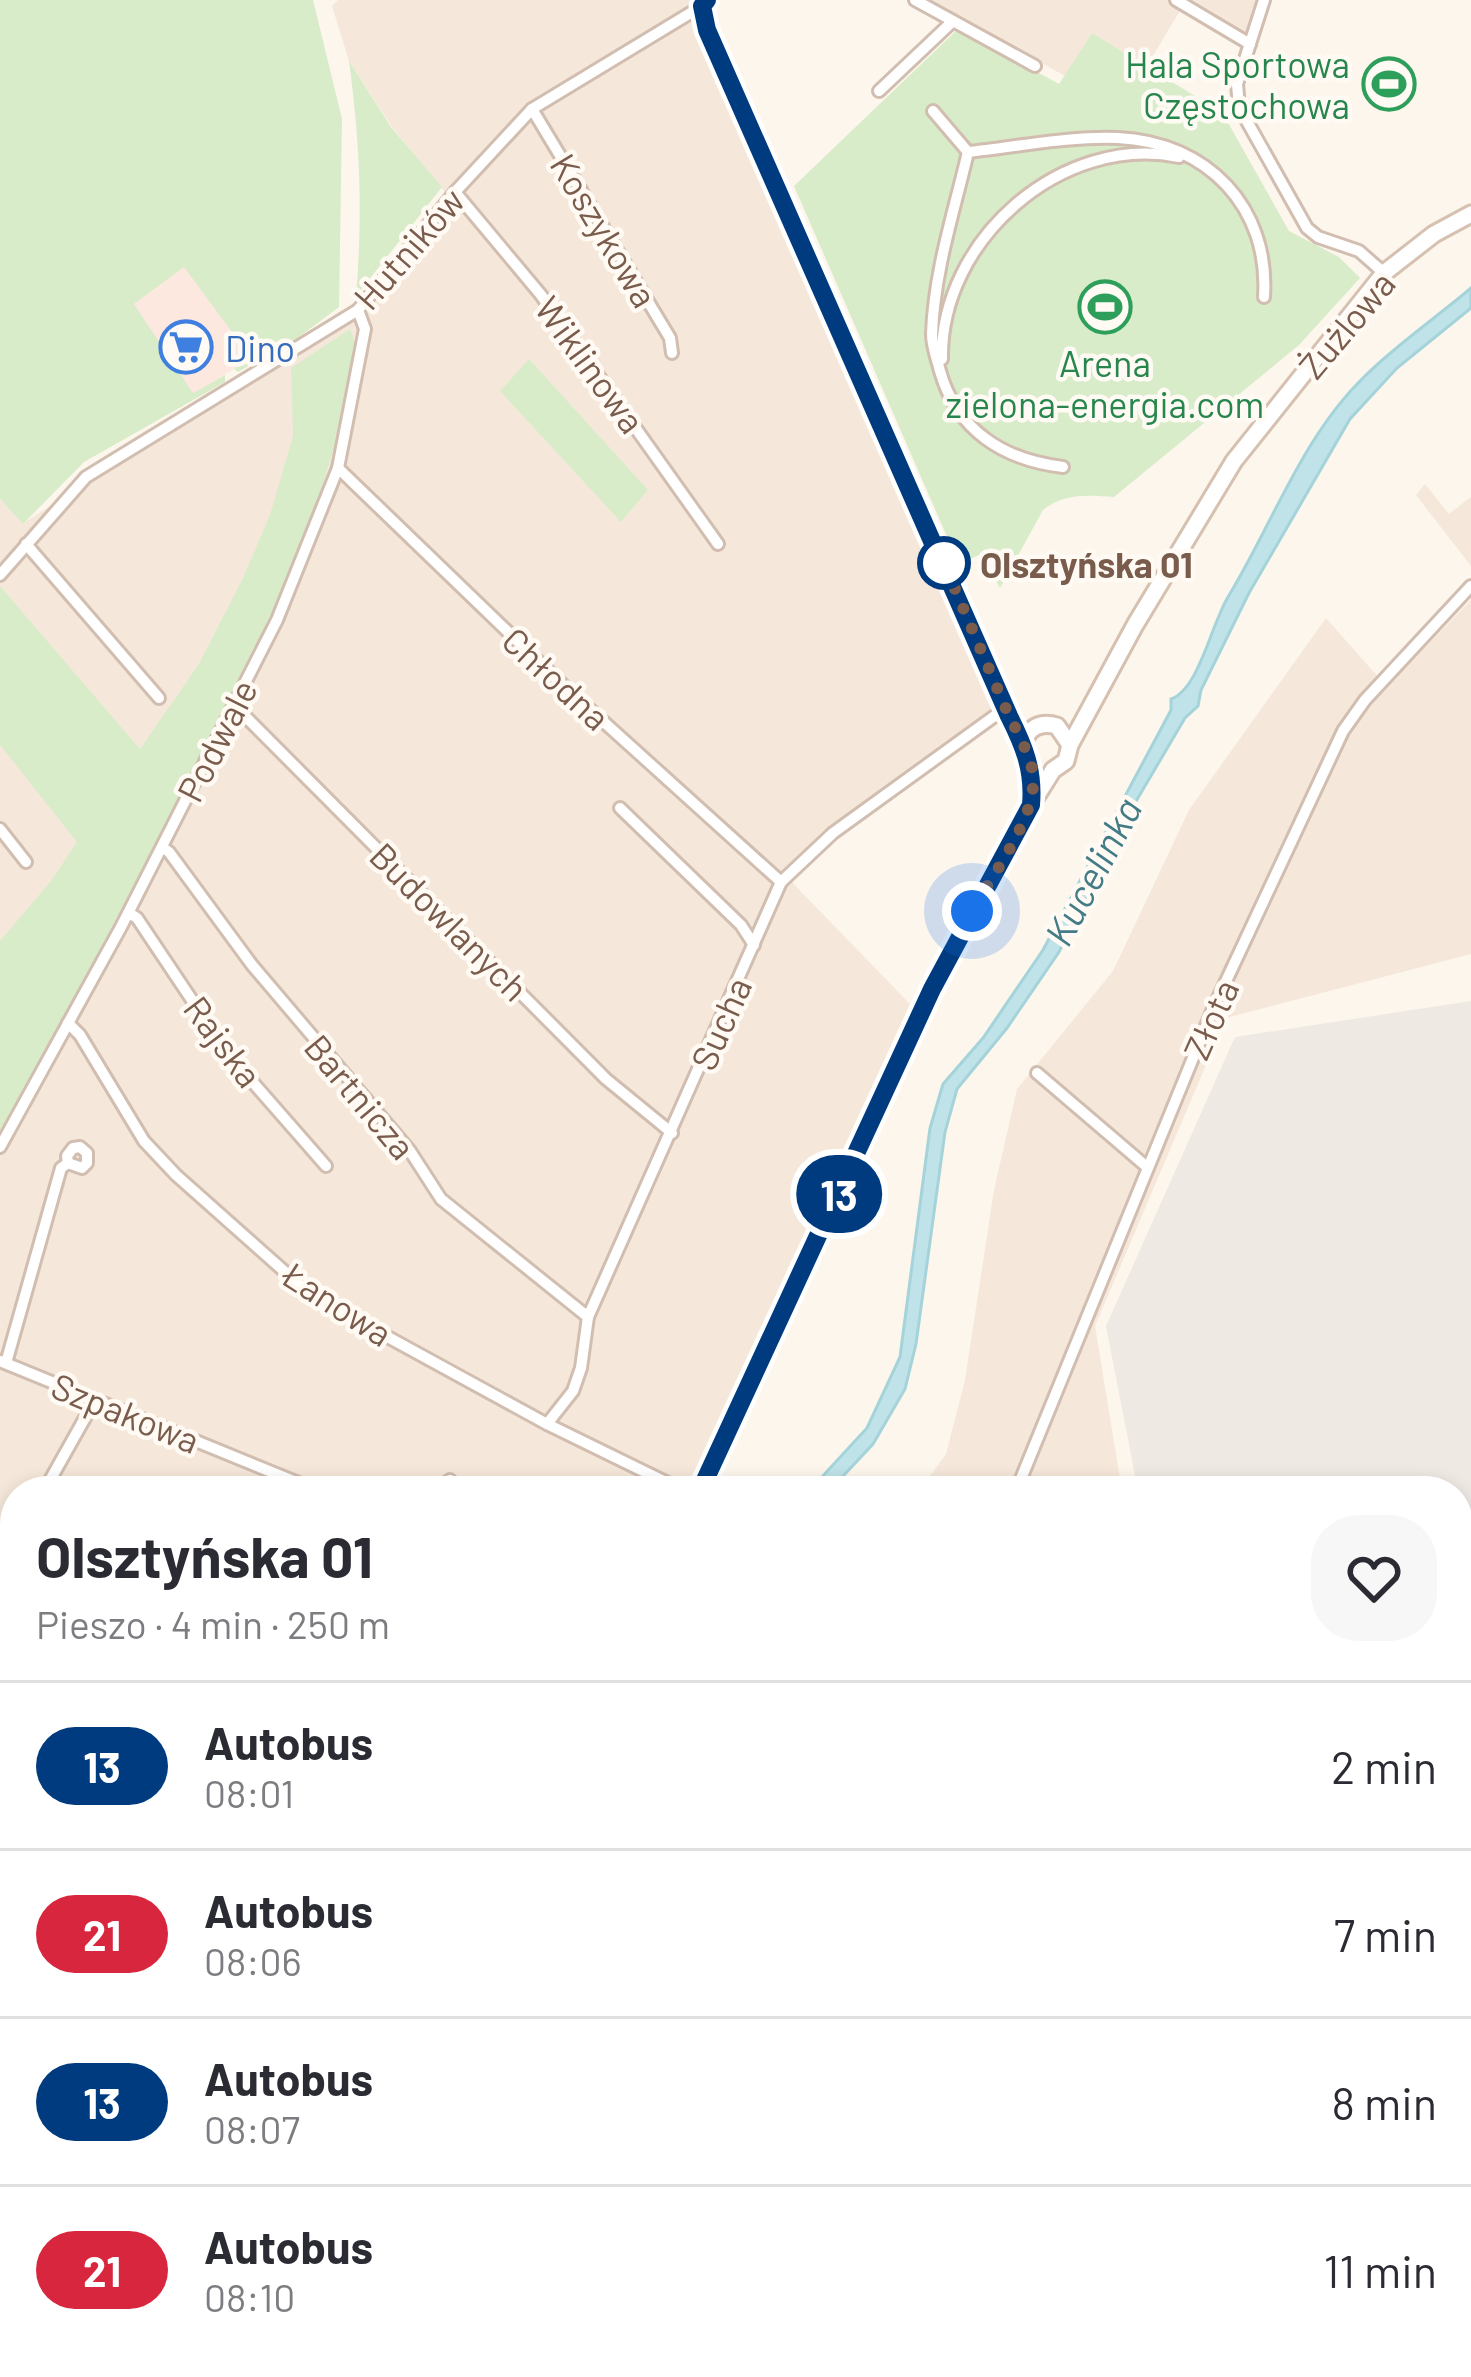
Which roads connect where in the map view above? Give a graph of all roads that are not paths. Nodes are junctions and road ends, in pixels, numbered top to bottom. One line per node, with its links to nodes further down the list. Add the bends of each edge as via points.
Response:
1 (915, 0): 5 (street)
2 (1176, 0): 6 (street)
3 (1264, 0): 6 (street)
4 (704, 3): 9 (street, Hutników); 29 (street, via 707,30)
5 (953, 21): 7 (street); 8 (street)
6 (1250, 44): 15 (street, via 1239,107 1297,216 1318,237 1359,251)
7 (1035, 66)
8 (879, 91)
9 (532, 109): 13 (street, Hutników); 18 (street, Koszykowa, via 670,338)
10 (933, 112): 11 (street)
11 (968, 152): 12 (street, via 1116,138 1159,143); 19 (street, via 936,288 932,340)
12 (1194, 160): 16 (street, via 1236,194 1254,222); 19 (street, via 1155,152 1103,156 1027,197 958,276 945,321)
13 (455, 192): 17 (street, Hutników); 23 (street, Wiklinowa, via 541,295)
14 (1471, 214): 15 (street, Żużlowa)
15 (1384, 273): 27 (street, Żużlowa, via 1234,461)
16 (1264, 297)
17 (358, 310): 21 (street, Podwale, via 365,329); 22 (street, Hutników, via 98,468)
18 (671, 353)
19 (943, 379): 20 (street, via 991,445)
20 (1063, 467)
21 (338, 469): 28 (street, Podwale); 40 (street, Chłodna)
22 (26, 544): 24 (street, Hutników); 26 (street)
23 (718, 544)
24 (0, 575)
25 (1471, 586): 49 (street, Złota, via 1343,731)
26 (159, 698)
27 (1092, 703): 30 (street, Żużlowa); 32 (street, Żużlowa)
28 (233, 704): 38 (street, Podwale); 45 (street, Budowlanych, via 606,1079)
29 (1007, 706): 31 (street); 40 (street, Sucha, via 833,833)
30 (1057, 726): 31 (street); 32 (street)
31 (1029, 734): 33 (street, via 1023,753)
32 (1070, 746): 34 (street)
33 (1031, 766): 34 (street); 35 (street)
34 (1054, 770): 35 (street)
35 (1031, 805): 57 (street, via 932,989)
36 (620, 808): 42 (street)
37 (0, 829): 39 (street)
38 (162, 847): 41 (street, Podwale); 50 (street, Bartnicza, via 441,1199)
39 (26, 862)
40 (782, 882): 42 (street, Sucha)
41 (129, 913): 43 (street, Podwale); 48 (street, Rajska, via 228,1054)
42 (754, 945): 45 (street, Sucha)
43 (68, 1023): 46 (street, Podwale); 53 (street, Łanowa, via 144,1141 311,1295)
44 (1037, 1073): 49 (street)
45 (672, 1133): 50 (street, Sucha)
46 (0, 1147)
47 (68, 1163): 51 (street)
48 (326, 1166)
49 (1147, 1167): 58 (street, Złota)
50 (588, 1317): 53 (street, Sucha, via 573,1391)
51 (3, 1362): 52 (street, Szpakowa)
52 (95, 1400): 54 (street); 55 (street, Szpakowa)
53 (547, 1424): 56 (street, Łanowa)
54 (52, 1476)
55 (282, 1476)
56 (653, 1476)
57 (707, 1476)
58 (1022, 1476)

